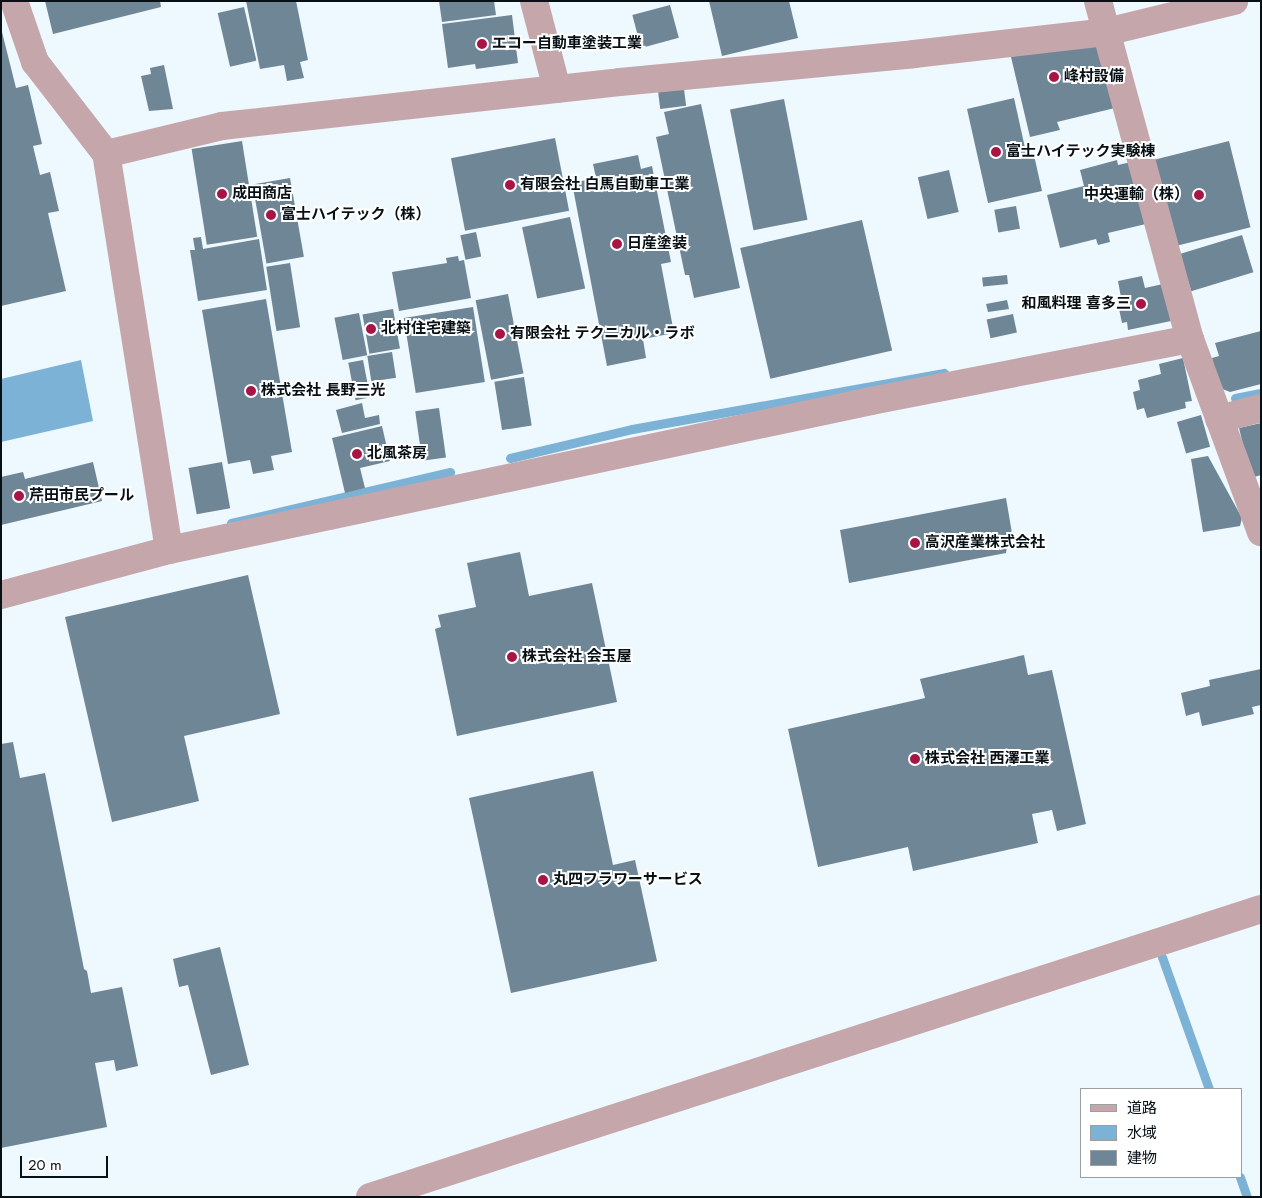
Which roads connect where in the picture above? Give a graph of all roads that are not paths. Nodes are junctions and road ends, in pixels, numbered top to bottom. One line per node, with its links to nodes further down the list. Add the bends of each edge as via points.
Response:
1 (14, 1): 7 (street, via 35,62)
2 (534, 1): 6 (street)
3 (1098, 1): 5 (street)
4 (1234, 1): 5 (street)
5 (1106, 32): 6 (street); 8 (street)
6 (557, 88): 7 (street, via 222,126)
7 (106, 154): 12 (street)
8 (1190, 339): 10 (street); 12 (street, via 861,403)
9 (1261, 408): 10 (street)
10 (1219, 419): 11 (street)
11 (1261, 532)
12 (169, 550): 13 (street)
13 (1, 595)
14 (1261, 909): 15 (street)
15 (370, 1197)

